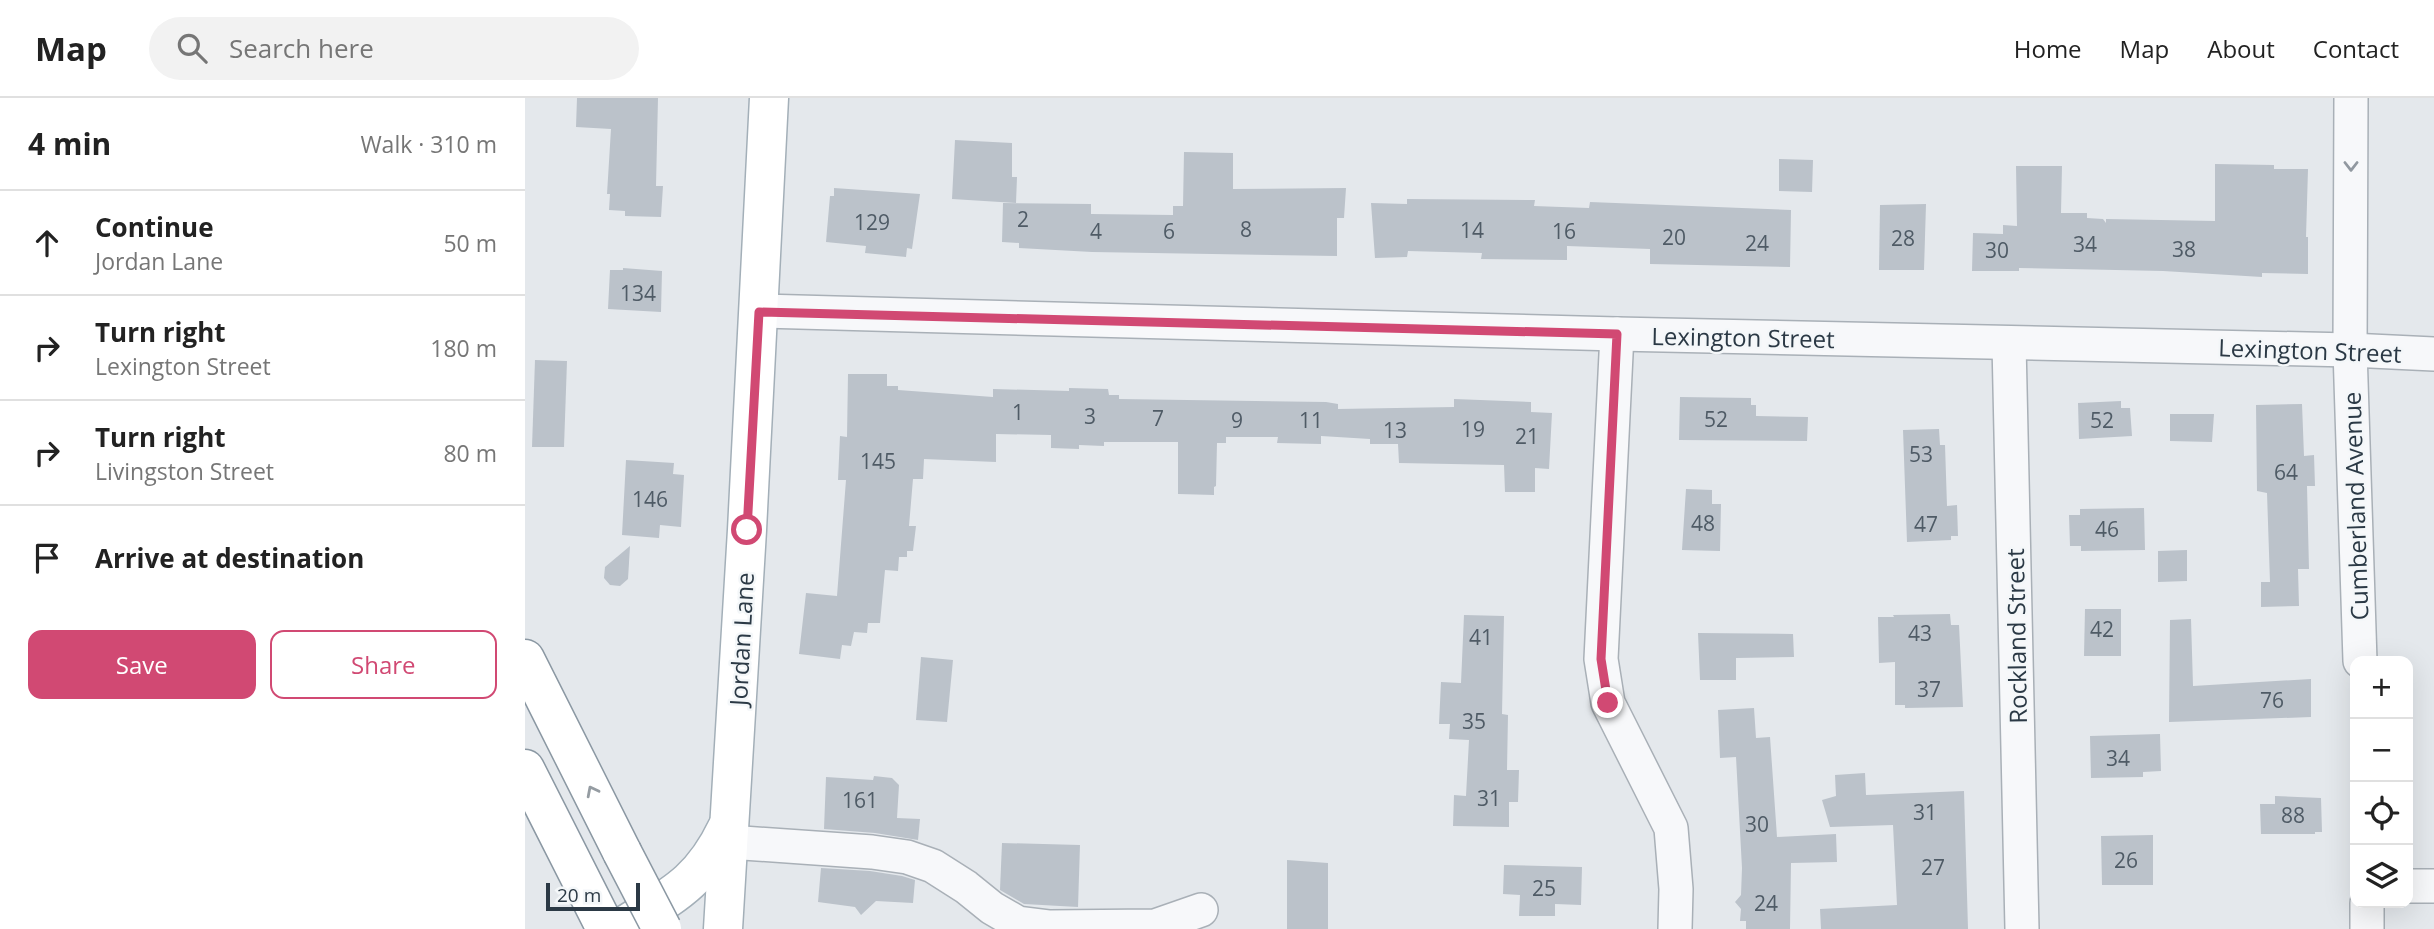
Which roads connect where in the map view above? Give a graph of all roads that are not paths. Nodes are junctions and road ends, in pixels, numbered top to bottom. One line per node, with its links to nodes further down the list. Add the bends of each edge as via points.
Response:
1 (769, 98): 3 (main road, Jordan Lane)
2 (2351, 98): 6 (street, Cumberland Avenue, one-way to 6)
3 (759, 312): 4 (street, Lexington Street); 11 (main road, Jordan Lane)
4 (1617, 334): 5 (street, Lexington Street); 20 (street, via 1601,659 1608,703 1671,828)
5 (2009, 343): 6 (street, Lexington Street); 21 (street, Rockland Street)
6 (2350, 350): 7 (street, Lexington Street); 8 (street, Cumberland Avenue)
7 (2434, 354)
8 (2360, 656)
9 (525, 659): 18 (main road, one-way to 9, bridge)
10 (525, 769): 16 (main road)
11 (730, 831): 15 (street, via 907,857 933,866 1018,923 1155,926); 17 (main road, via 697,875); 19 (main road, Jordan Lane)
12 (2413, 886): 13 (street)
13 (2434, 886)
14 (2367, 908): 22 (street)
15 (1201, 910)
16 (606, 929)
17 (619, 929)
18 (662, 929)
19 (723, 929)
20 (1675, 929)
21 (2022, 929)
22 (2367, 929)

